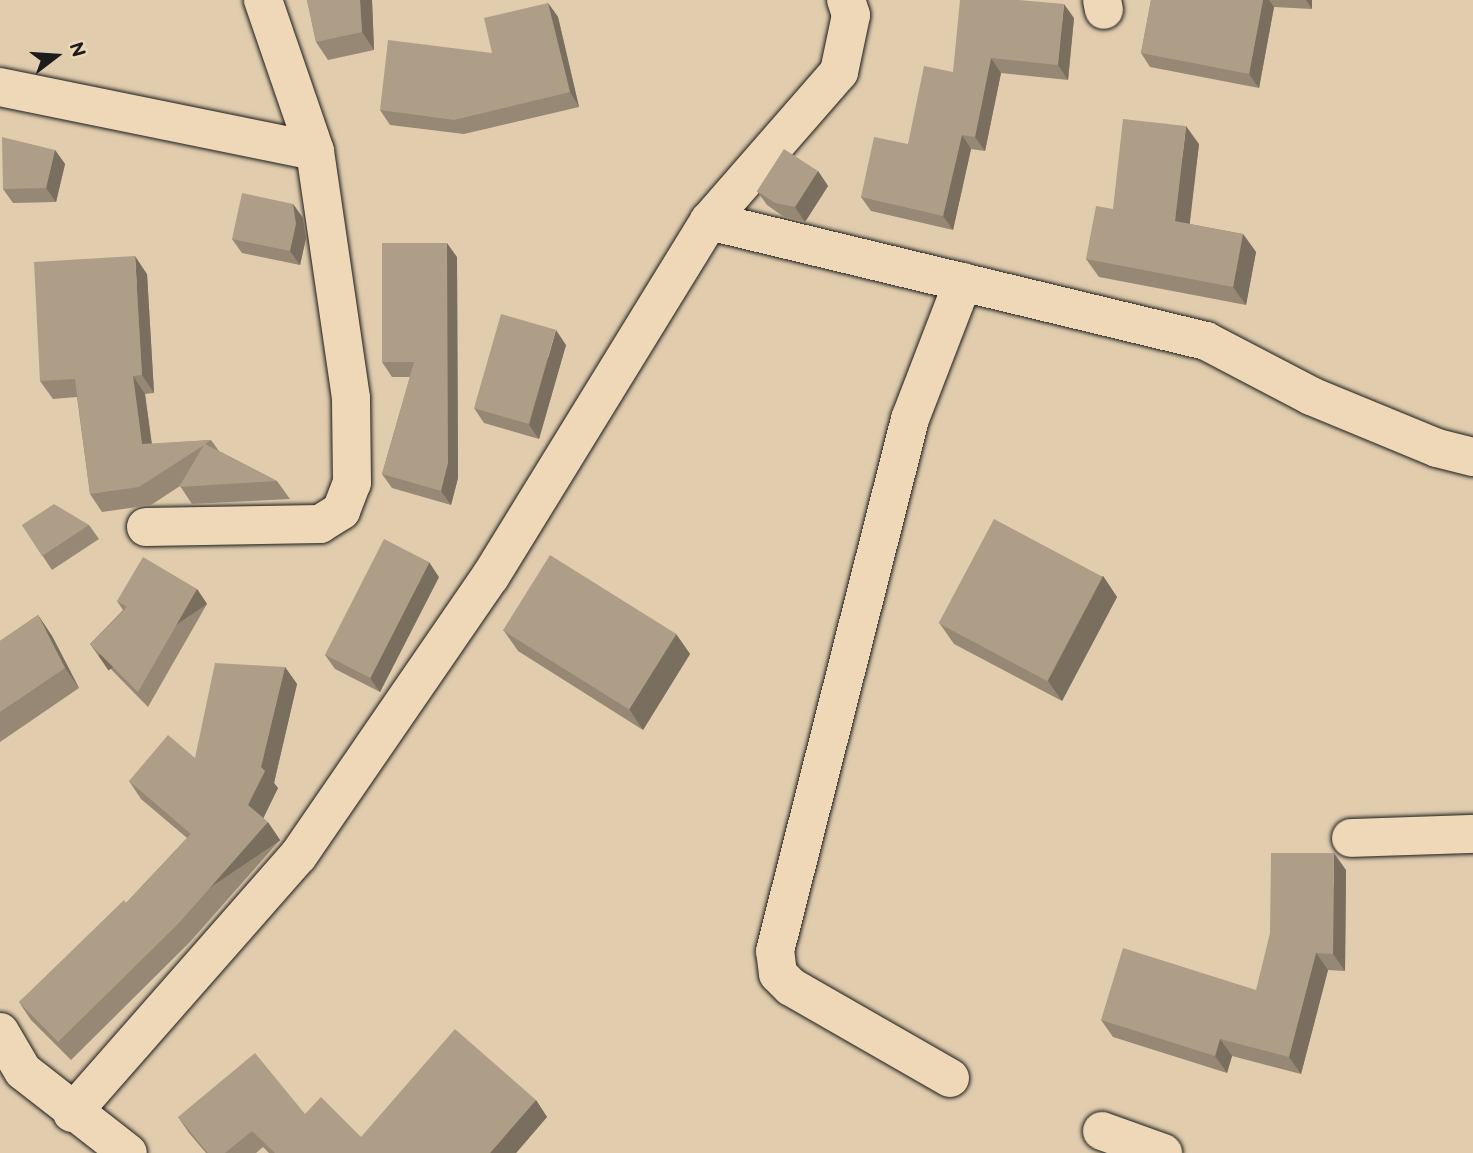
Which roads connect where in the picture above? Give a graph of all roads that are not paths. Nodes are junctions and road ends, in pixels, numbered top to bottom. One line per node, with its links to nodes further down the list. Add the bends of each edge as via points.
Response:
1 (262, 0): 4 (street)
2 (854, 5): 5 (street, via 839,72)
3 (0, 87): 4 (street)
4 (315, 151): 8 (street, via 351,398 352,483 341,512 320,524)
5 (709, 221): 6 (street); 13 (street, via 490,577 298,856)
6 (963, 282): 7 (street, via 1206,341 1311,396); 12 (street, via 911,419 775,951 778,974 791,987)
7 (1473, 457)
8 (146, 527)
9 (1473, 834): 10 (street)
10 (1351, 838)
11 (0, 1032): 13 (street, via 23,1071)
12 (950, 1078)
13 (72, 1113): 15 (street)
14 (1102, 1130): 16 (street)
15 (128, 1153)
16 (1163, 1153)

